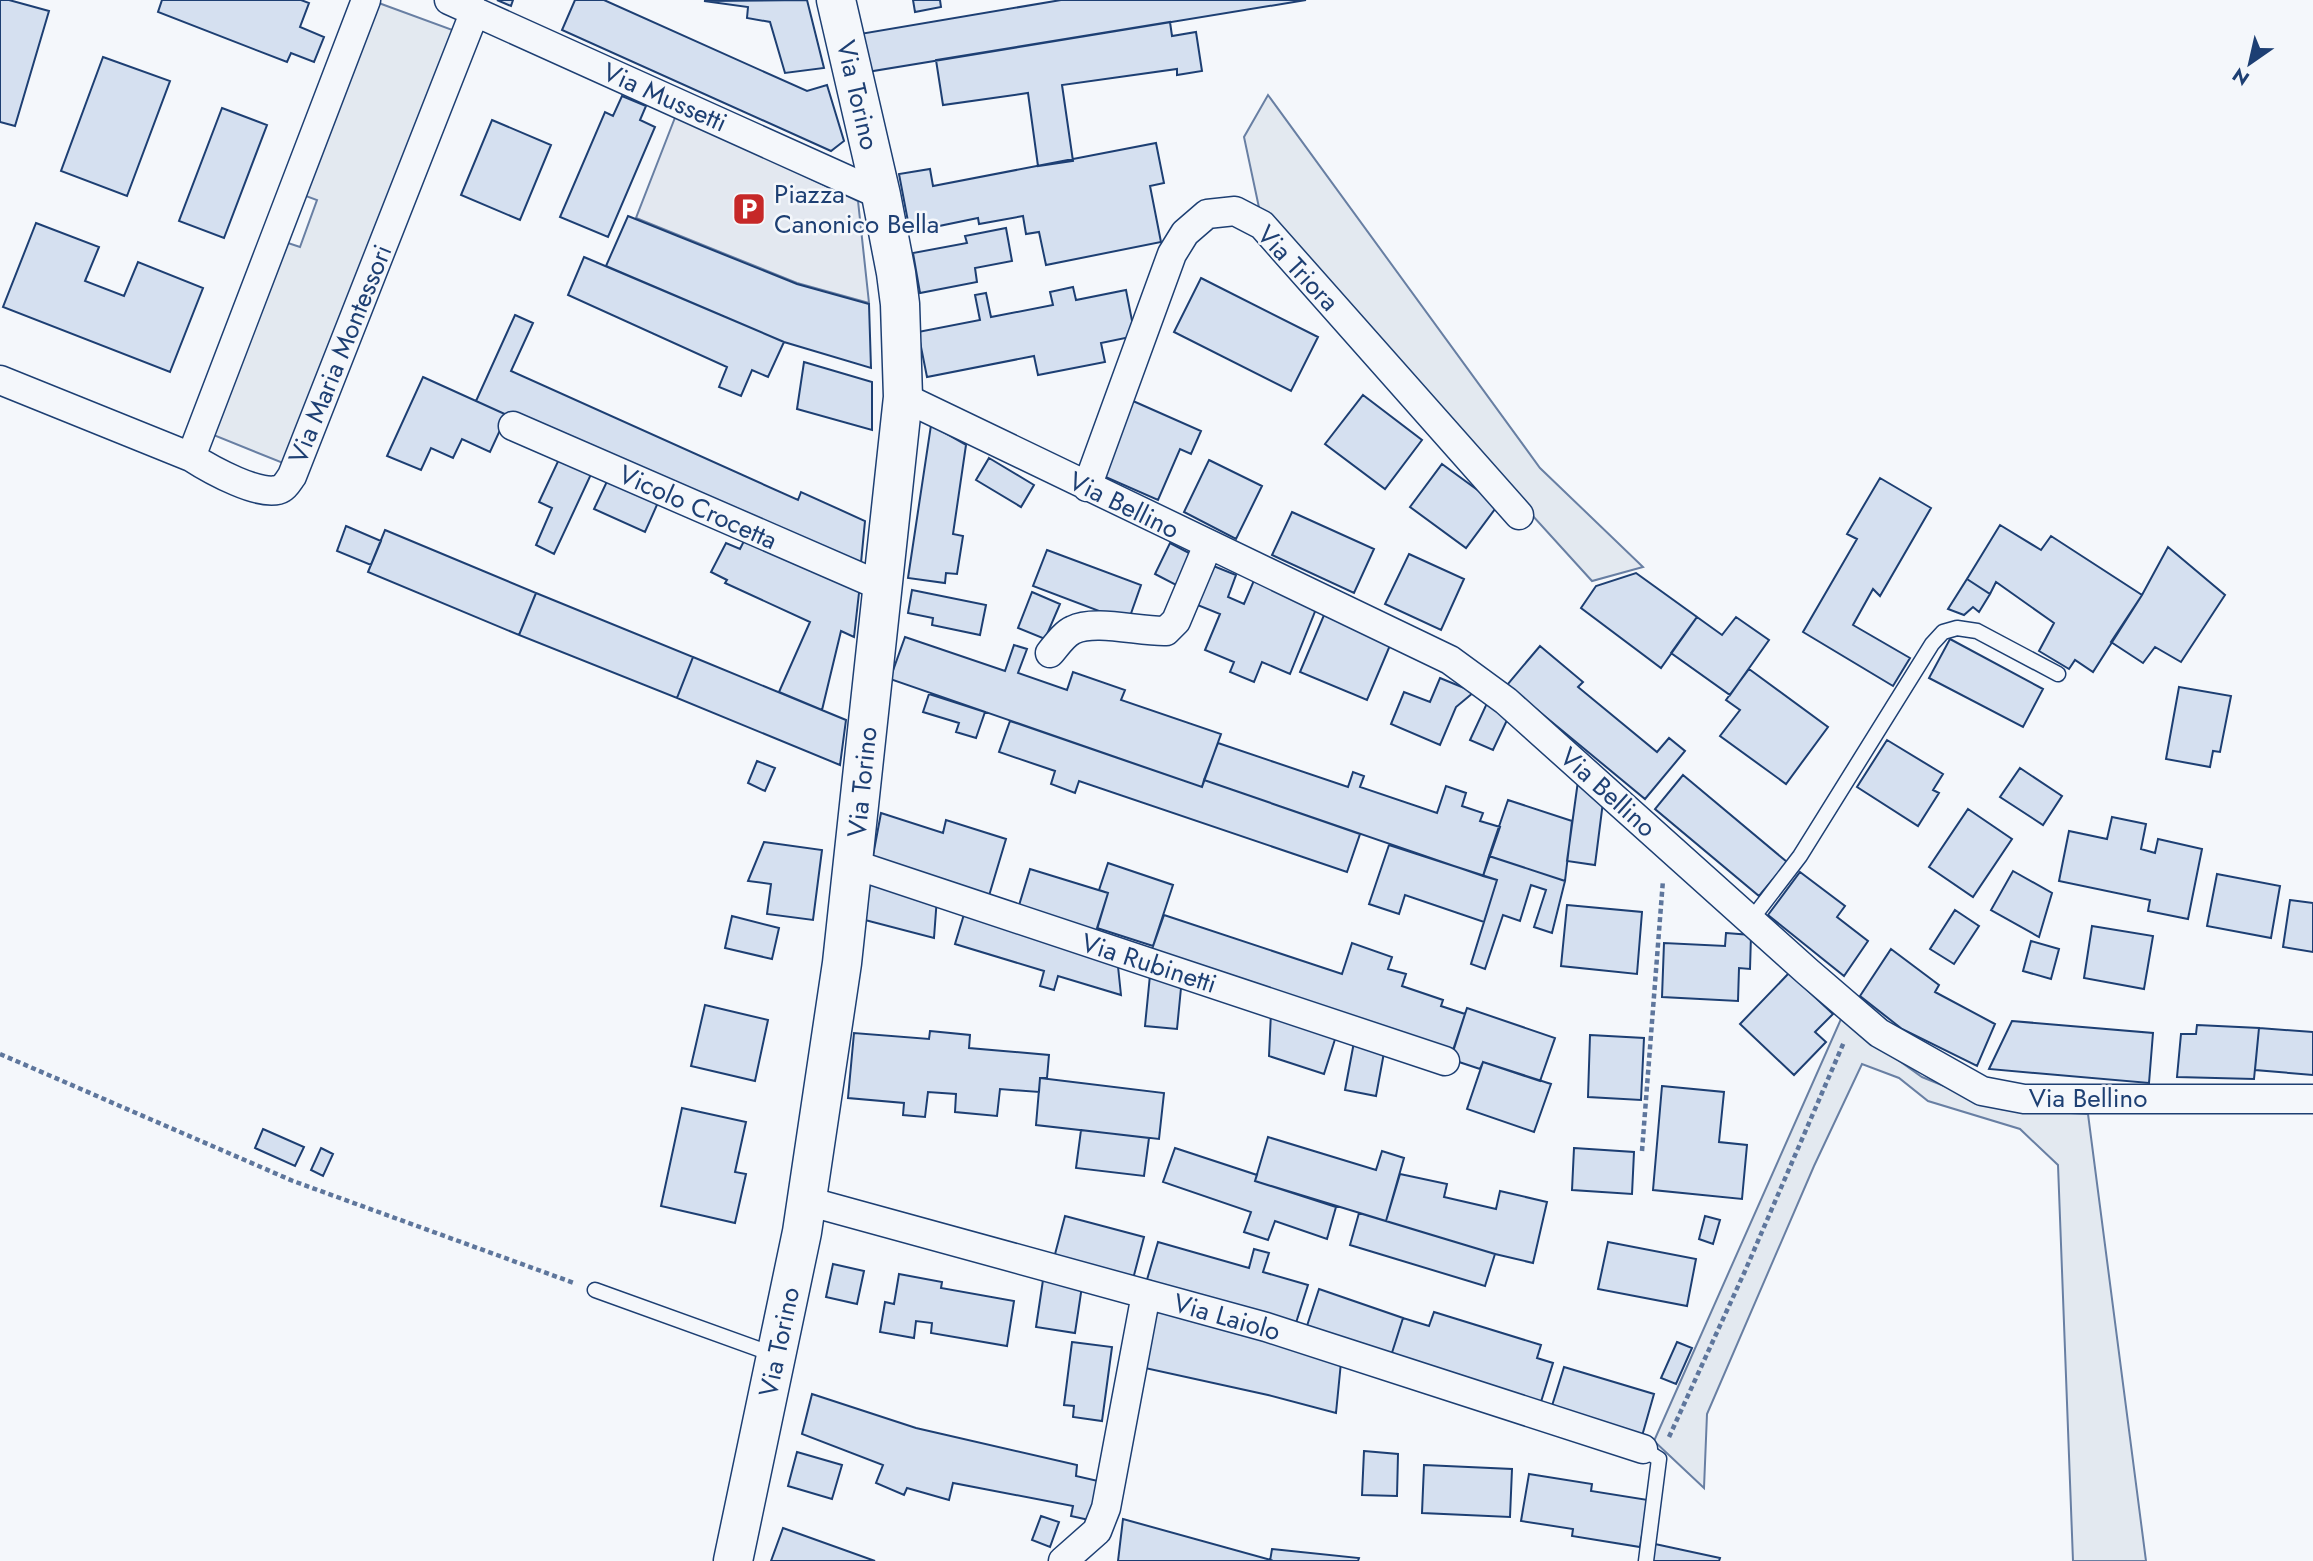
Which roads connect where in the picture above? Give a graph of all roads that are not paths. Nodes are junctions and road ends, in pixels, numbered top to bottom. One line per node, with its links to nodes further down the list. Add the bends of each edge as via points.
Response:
1 (366, 0): 9 (street)
2 (449, 0): 4 (street, Via Mussetti)
3 (836, 0): 5 (main road, Via Torino)
4 (475, 11): 5 (street, Via Mussetti); 9 (street, Via Maria Montessori, via 288,482 284,488 263,491)
5 (881, 195): 7 (main road, Via Torino, via 900,304)
6 (0, 380): 9 (street, Via Maria Montessori)
7 (903, 397): 10 (street, Via Bellino); 13 (main road, Via Torino)
8 (513, 426): 13 (street, Vicolo Crocetta)
9 (191, 457)
10 (1087, 487): 11 (street, Via Triora, via 1172,254 1185,233 1207,214 1235,211 1262,225); 12 (street, Via Bellino)
11 (1519, 515)
12 (1208, 545): 14 (street, via 1176,621 1166,631 1091,625 1071,630); 17 (street, Via Bellino, via 1450,660 1507,701)
13 (883, 587): 16 (main road, Via Torino)
14 (1050, 653)
15 (2058, 674): 17 (lane, via 1977,631 1957,628 1943,632 1800,856)
16 (853, 864): 18 (street, Via Rubinetti); 20 (main road, Via Torino)
17 (1751, 920): 19 (street, Via Bellino, via 1880,1033 1982,1091 2024,1099)
18 (1445, 1061)
19 (2313, 1099)
20 (807, 1201): 22 (street, Via Laiolo); 23 (main road, Via Torino)
21 (595, 1290): 23 (lane)
22 (1146, 1294): 24 (street, Via Laiolo, via 1266,1327); 26 (street, via 1106,1508 1097,1531)
23 (776, 1355): 25 (main road, Via Torino)
24 (1651, 1454): 27 (lane)
25 (733, 1561)
26 (1063, 1561)
27 (1646, 1561)

